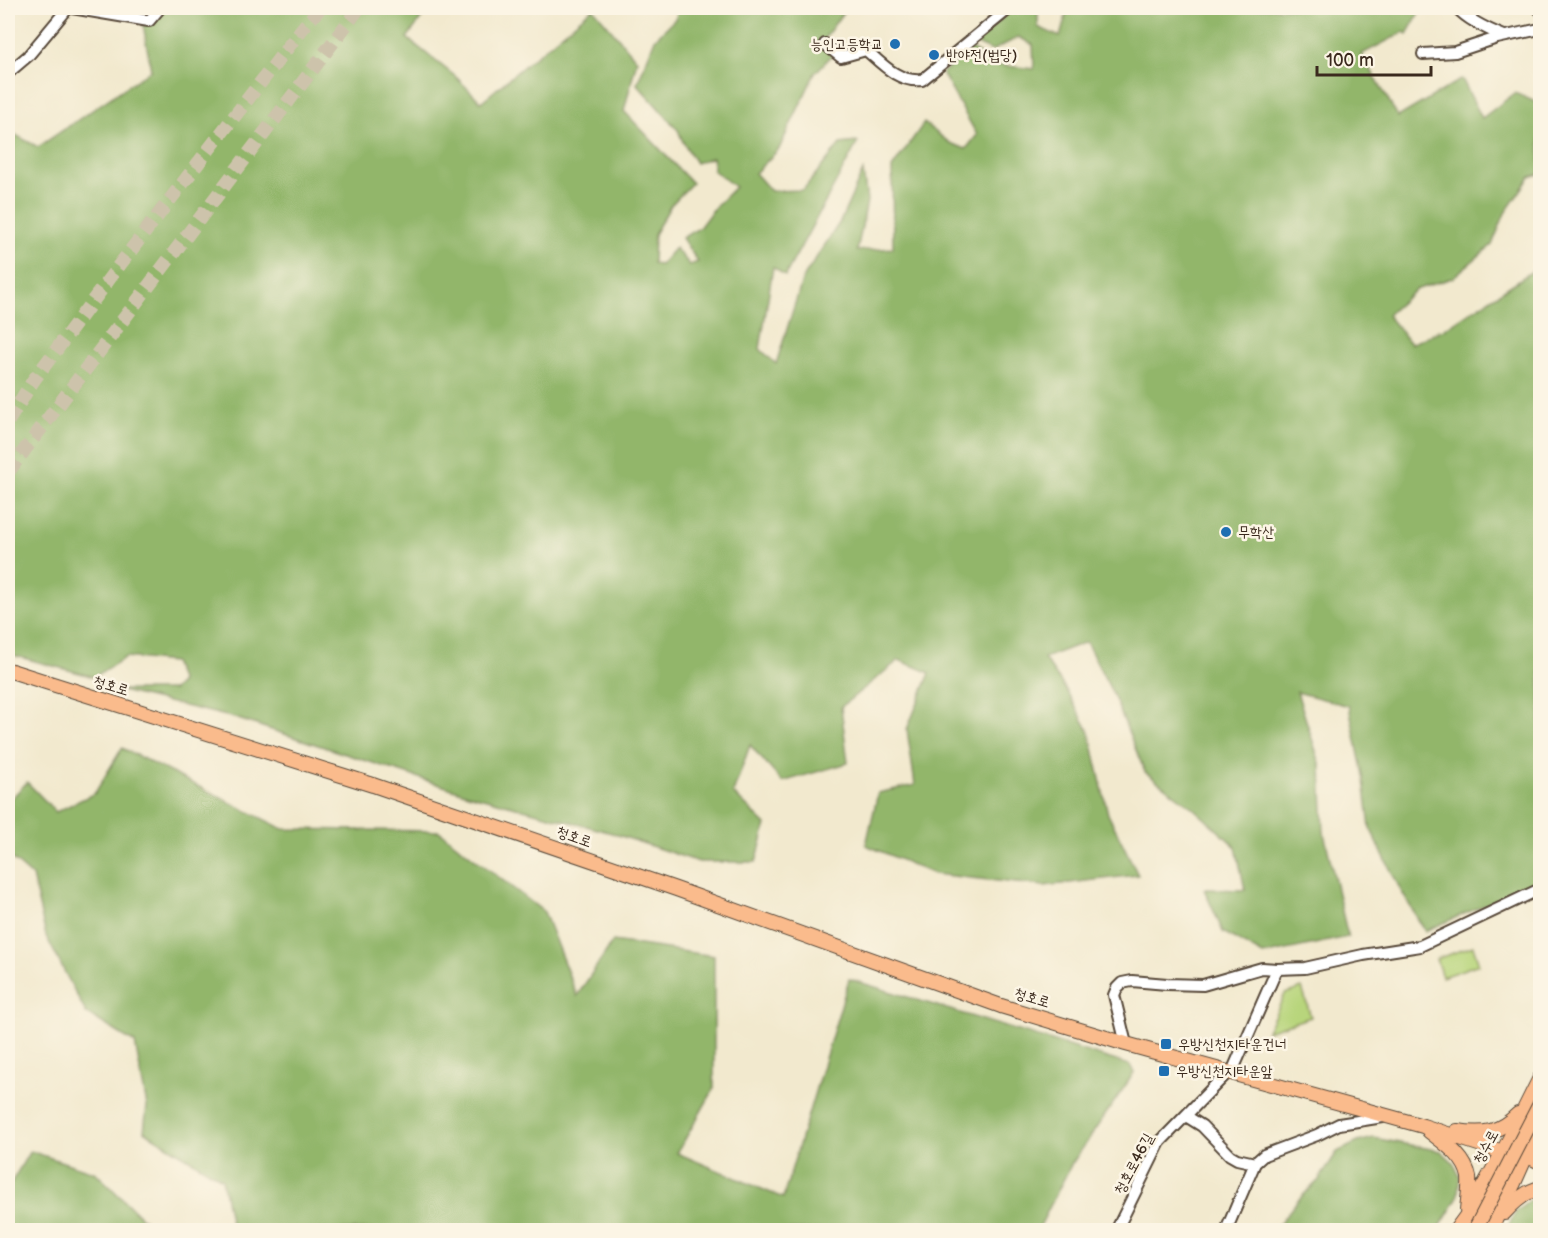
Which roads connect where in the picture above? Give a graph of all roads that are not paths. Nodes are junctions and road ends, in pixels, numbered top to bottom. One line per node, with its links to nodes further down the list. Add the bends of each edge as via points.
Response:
1 (70, 8): 2 (street, via 149,21); 11 (street)
2 (160, 8)
3 (1010, 8): 9 (street, via 922,80 909,80 892,72 866,50 841,57)
4 (1457, 8): 5 (street)
5 (1484, 26): 7 (street); 8 (street)
6 (1540, 29): 7 (street)
7 (1504, 36): 8 (street)
8 (1483, 42): 10 (street, via 1455,52)
9 (825, 44)
10 (1423, 54)
11 (8, 73)
12 (8, 670): 15 (main road, 청호로, via 373,785 1000,1006)
13 (1540, 889): 14 (street, via 1420,946 1305,968)
14 (1277, 969): 15 (street, via 1262,968 1203,985 1132,981 1122,984 1114,995); 16 (street)
15 (1126, 1044): 16 (main road, 청호로)
16 (1230, 1072): 19 (street, 청호로46길); 20 (main road, 청호로)
17 (1539, 1084): 22 (main road, via 1507,1125 1489,1133); 23 (main road, 청수로)
18 (1540, 1104): 31 (main road, 청수로, bridge)
19 (1186, 1116): 26 (street, via 1202,1126 1230,1155); 32 (street, 청호로46길, via 1160,1142 1117,1229)
20 (1386, 1116): 22 (main road, 청호로); 26 (street, 청호로, via 1339,1124 1264,1155)
21 (1540, 1125): 24 (main road, 청수로)
22 (1423, 1126): 23 (main road, 청호로); 31 (main road, via 1464,1163)
23 (1503, 1152): 24 (main road, 청호로); 28 (main road, 청수로)
24 (1527, 1156): 25 (main road, 청호로); 29 (main road, 청수로)
25 (1540, 1162)
26 (1255, 1163): 30 (street)
27 (1540, 1188): 31 (main road)
28 (1481, 1190): 29 (main road, via 1498,1187 1504,1196); 31 (main road, 청수로)
29 (1502, 1206): 31 (main road, 청수로)
30 (1228, 1226)
31 (1480, 1226): 33 (main road, 청수로)
32 (1120, 1230)
33 (1456, 1230)

